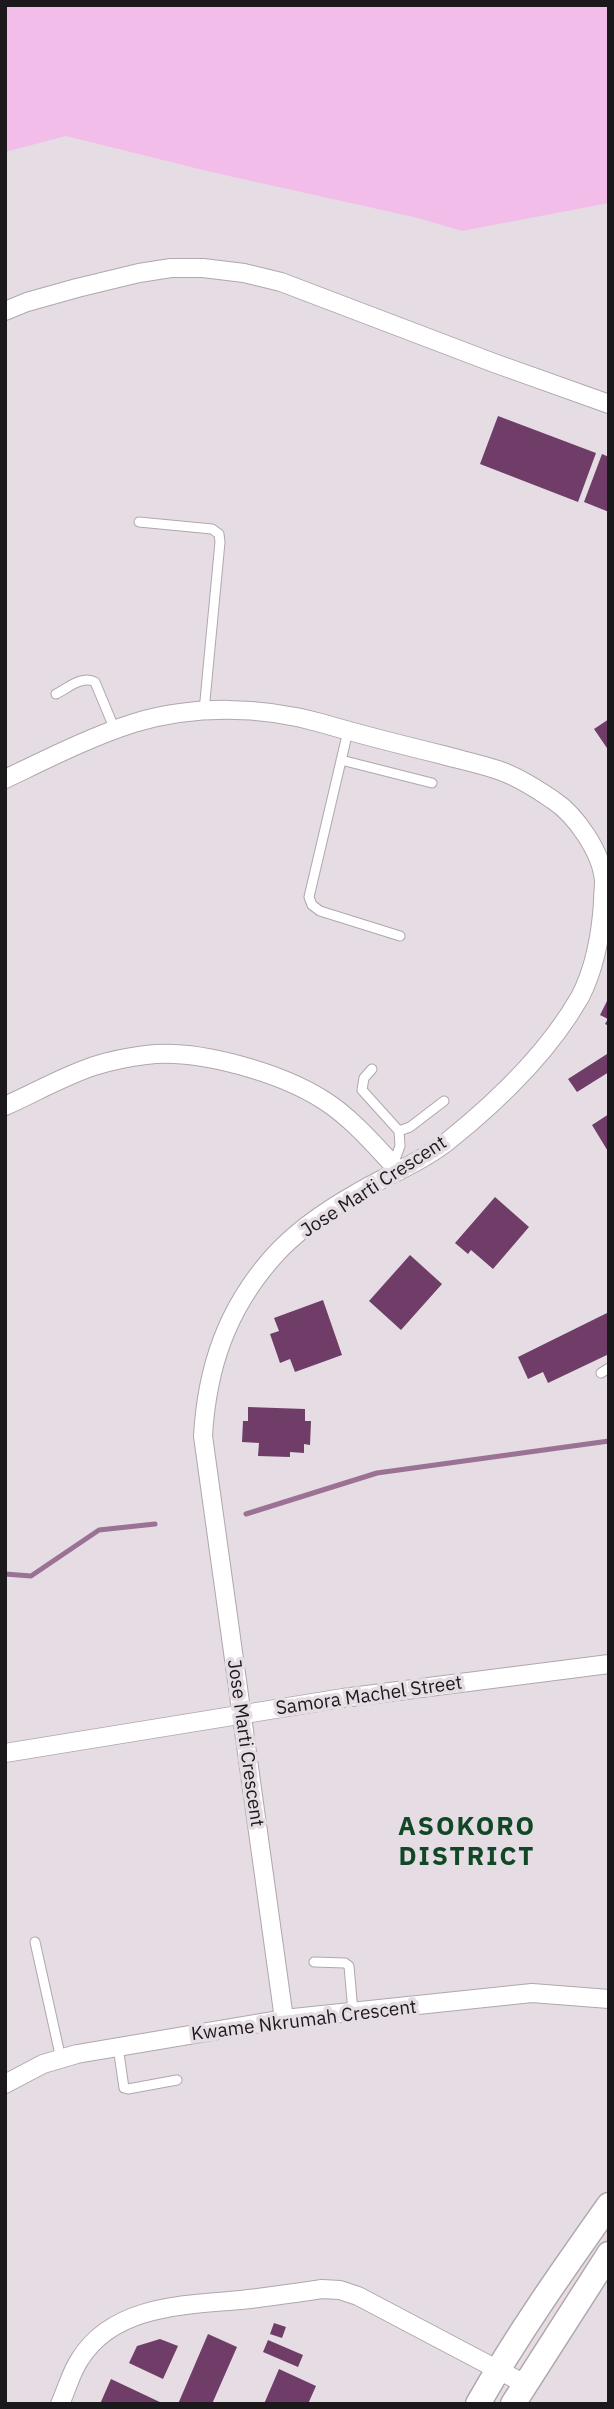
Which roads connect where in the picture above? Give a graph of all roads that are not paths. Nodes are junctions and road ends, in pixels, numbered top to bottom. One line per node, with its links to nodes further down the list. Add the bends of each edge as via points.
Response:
1 (5, 311): 2 (street, via 149,271 203,268 244,273 281,282)
2 (609, 404)
3 (139, 522): 5 (lane, via 212,529 219,534)
4 (56, 694): 6 (lane, via 82,680 95,682)
5 (204, 711): 6 (street, Jose Marti Crescent); 7 (street, Jose Marti Crescent, via 268,712)
6 (115, 730): 9 (street, Jose Marti Crescent)
7 (348, 731): 8 (lane); 11 (street, Jose Marti Crescent, via 500,770 571,815)
8 (341, 760): 10 (lane); 12 (lane, via 309,897 320,911)
9 (5, 779)
10 (432, 783)
11 (606, 877): 17 (street, Jose Marti Crescent, via 594,958 581,994 553,1038 503,1093 455,1134)
12 (400, 936)
13 (372, 1069): 16 (lane, via 362,1090)
14 (444, 1101): 16 (lane)
15 (5, 1106): 17 (street, via 93,1067 148,1054 192,1055 246,1067 327,1102)
16 (399, 1131): 17 (lane)
17 (396, 1168): 19 (street, Jose Marti Crescent, via 317,1219 276,1254 235,1309 211,1376 203,1436)
18 (609, 1664): 19 (street, Samora Machel Street)
19 (241, 1714): 20 (street, Samora Machel Street); 25 (street, Jose Marti Crescent)
20 (5, 1752)
21 (35, 1942): 27 (lane)
22 (314, 1962): 24 (lane, via 349,1966)
23 (609, 1999): 24 (street, Kwame Nkrumah Crescent, via 532,1993)
24 (353, 2012): 25 (street, Kwame Nkrumah Crescent)
25 (284, 2020): 26 (street, Kwame Nkrumah Crescent)
26 (118, 2047): 27 (street, Kwame Nkrumah Crescent); 28 (lane, via 124,2088)
27 (61, 2059): 29 (street, Kwame Nkrumah Crescent)
28 (177, 2080)
29 (5, 2084)
30 (609, 2205): 32 (main road)
31 (609, 2254): 33 (main road)
32 (498, 2369): 33 (street); 34 (street, via 358,2296 322,2289 168,2306 135,2316 97,2340 80,2359); 35 (main road)
33 (519, 2394)
34 (60, 2404)
35 (478, 2404)

